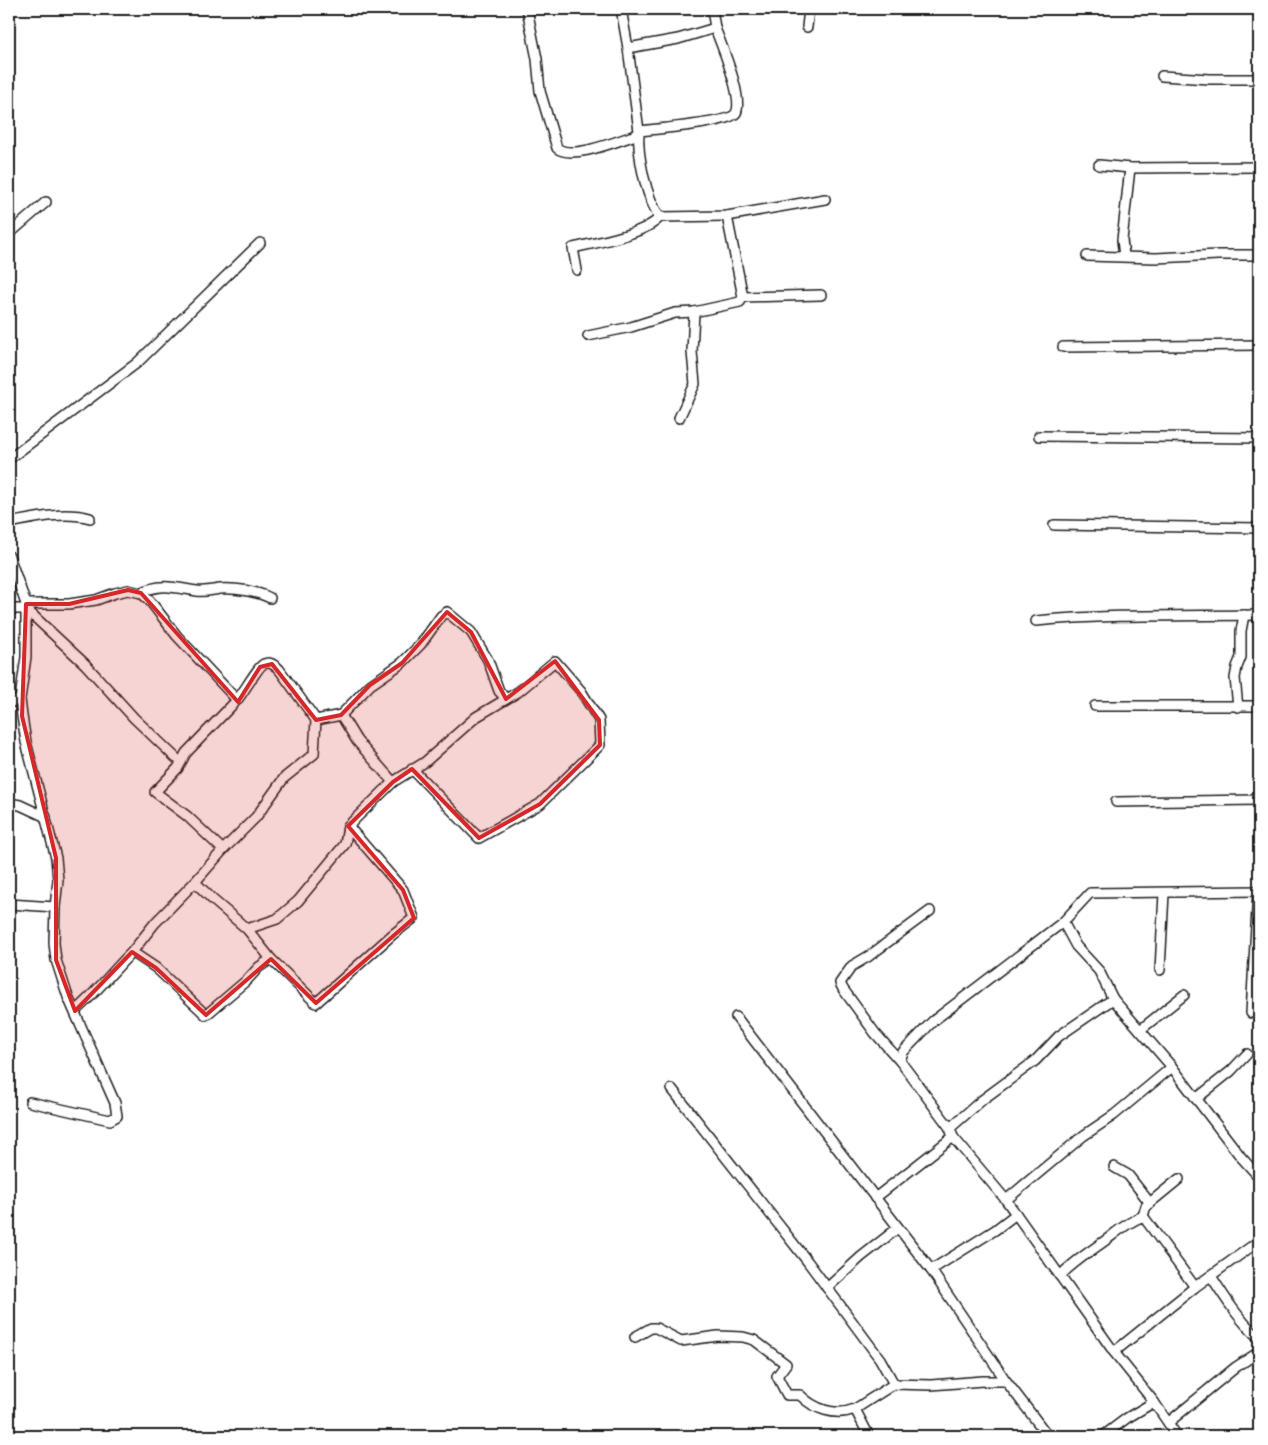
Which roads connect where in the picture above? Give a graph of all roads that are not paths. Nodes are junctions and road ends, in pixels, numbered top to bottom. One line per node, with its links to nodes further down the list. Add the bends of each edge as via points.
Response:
1 (527, 9): 10 (street, via 540,91 557,148 580,152)
2 (621, 9): 7 (street)
3 (712, 9): 6 (street)
4 (809, 9): 5 (street)
5 (807, 27)
6 (715, 28): 7 (street); 10 (street, via 734,81 735,114 717,121)
7 (628, 48): 10 (street)
8 (1162, 76): 9 (street)
9 (1259, 79)
10 (639, 132): 17 (street, via 646,179 654,209)
11 (1099, 165): 13 (street)
12 (1259, 167): 13 (street)
13 (1130, 168): 22 (street, via 1122,240)
14 (825, 199): 16 (street)
15 (46, 202): 18 (street)
16 (727, 216): 17 (street); 25 (street)
17 (660, 217): 23 (street, via 644,228 573,248)
18 (9, 234)
19 (260, 243): 33 (street, via 136,363)
20 (1259, 255): 22 (street)
21 (1087, 256): 22 (street)
22 (1124, 256)
23 (577, 270)
24 (821, 295): 25 (street)
25 (744, 296): 26 (street, via 740,302)
26 (694, 312): 27 (street, via 675,313); 30 (street, via 692,352 695,384)
27 (588, 336)
28 (1259, 345): 29 (street)
29 (1063, 347)
30 (679, 418)
31 (1038, 436): 32 (street)
32 (1259, 438)
33 (9, 459)
34 (90, 518): 35 (street, via 72,514)
35 (9, 523)
36 (1054, 525): 37 (street)
37 (1259, 528)
38 (9, 556): 41 (street)
39 (141, 593): 40 (street, via 158,586 173,586 198,591 232,590); 41 (street, via 128,590 96,600); 48 (street)
40 (270, 598)
41 (26, 606): 42 (street); 46 (street, via 26,657); 55 (street)
42 (9, 609)
43 (1244, 615): 44 (street); 45 (street); 52 (street, via 1236,678)
44 (1259, 615)
45 (1036, 621)
46 (20, 699): 49 (street); 61 (street, via 26,742)
47 (506, 699): 53 (street, via 499,691 488,660 472,632 447,612 402,663 370,685); 56 (street, via 476,717); 56 (street, via 555,661 581,691 599,720 600,745 540,804 479,838)
48 (236, 700): 54 (street, via 264,663 272,664); 63 (street, via 186,752 178,768 155,792)
49 (9, 703)
50 (1095, 706): 52 (street)
51 (1259, 706): 52 (street)
52 (1238, 707)
53 (341, 715): 54 (street); 57 (street, via 357,741)
54 (316, 720): 63 (street, via 314,754 284,778 256,817)
55 (176, 758)
56 (412, 770): 57 (street)
57 (393, 782): 62 (street)
58 (1259, 800): 59 (street)
59 (1116, 802)
60 (9, 803): 61 (street)
61 (46, 817): 68 (street, via 56,858)
62 (348, 826): 71 (street, via 345,844 298,901 277,919); 73 (street, via 403,890 414,918 316,1003)
63 (223, 850): 64 (street)
64 (195, 882): 71 (street); 72 (street, via 155,922)
65 (1259, 891): 66 (street); 78 (street)
66 (1164, 893): 70 (street, via 1090,893); 74 (street)
67 (9, 904): 68 (street)
68 (55, 907): 77 (street, via 56,960)
69 (930, 911): 82 (street, via 852,966 840,983 874,1033)
70 (1063, 922): 76 (street, via 1076,946 1099,972); 82 (street, via 933,1021 903,1052)
71 (247, 929): 73 (street)
72 (132, 952): 73 (street, via 156,968 206,1015); 77 (street)
73 (271, 958)
74 (1160, 970)
75 (1184, 995): 80 (street)
76 (1113, 999): 80 (street); 87 (street, via 1059,1036 1035,1061 982,1100)
77 (74, 1011): 86 (street, via 115,1102 117,1116 110,1120)
78 (1252, 1013)
79 (736, 1016): 91 (street)
80 (1140, 1030): 83 (street)
81 (1247, 1054): 85 (street, via 1232,1072)
82 (900, 1061): 87 (street)
83 (1172, 1067): 85 (street); 92 (street)
84 (672, 1088): 102 (street)
85 (1196, 1099): 89 (street)
86 (30, 1102)
87 (951, 1133): 91 (street); 92 (street)
88 (1114, 1167): 93 (street, via 1128,1175)
89 (1259, 1177)
90 (1179, 1178): 93 (street)
91 (875, 1198): 96 (street)
92 (1006, 1200): 94 (street)
93 (1150, 1203): 95 (street)
94 (1016, 1214): 98 (street); 99 (street)
95 (1142, 1216): 99 (street, via 1128,1222 1074,1261); 101 (street)
96 (898, 1228): 98 (street); 102 (street)
97 (1259, 1241): 100 (street)
98 (931, 1270): 107 (street)
99 (1060, 1276): 105 (street)
100 (1211, 1276): 101 (street); 104 (street, via 1224,1298)
101 (1195, 1287): 105 (street)
102 (827, 1288): 108 (street, via 880,1359)
103 (635, 1338): 110 (street, via 656,1328 682,1341 718,1336 754,1340 786,1364 777,1376 787,1394 800,1395 820,1409 834,1412)
104 (1259, 1338)
105 (1114, 1352): 109 (street)
106 (1259, 1352): 112 (street)
107 (1006, 1381): 108 (street); 111 (street)
108 (894, 1384): 110 (street)
109 (1154, 1402): 112 (street); 116 (street)
110 (855, 1409): 113 (street)
111 (1037, 1422): 114 (street); 115 (street)
112 (1169, 1422): 117 (street)
113 (869, 1436)
114 (1037, 1436)
115 (1048, 1436)
116 (1103, 1436)
117 (1177, 1436)

